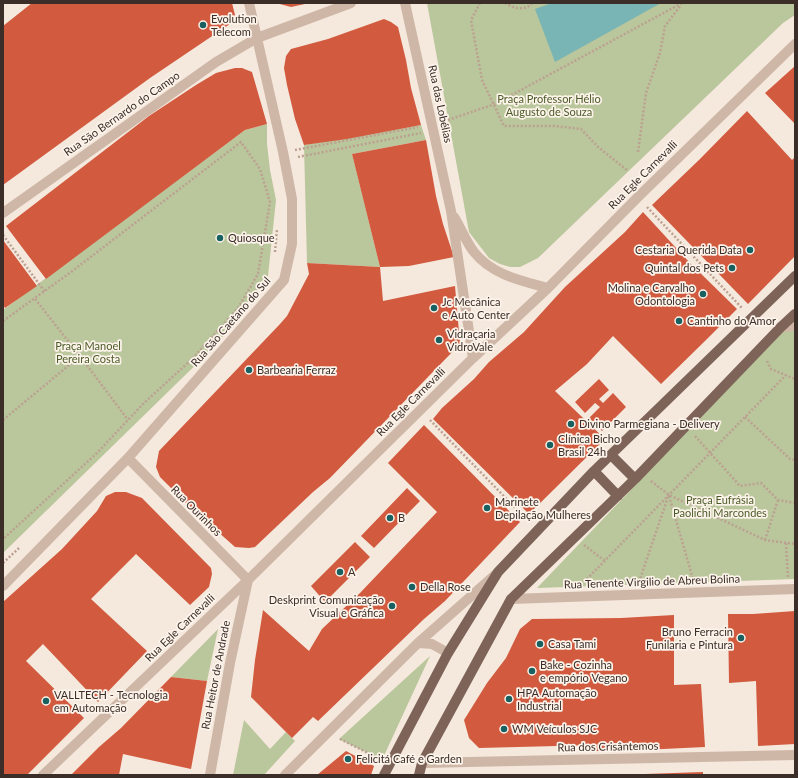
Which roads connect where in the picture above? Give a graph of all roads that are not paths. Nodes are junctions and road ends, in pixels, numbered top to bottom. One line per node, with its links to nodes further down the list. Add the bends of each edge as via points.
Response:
1 (249, 3): 4 (street, Rua São Caetano do Sul)
2 (351, 3): 4 (street, Rua São Bernardo do Campo)
3 (405, 3): 6 (street, Rua das Lobélias)
4 (257, 38): 7 (street, Rua São Bernardo do Campo, via 216,62); 15 (street, Rua São Caetano do Sul, via 292,199 292,244 284,280)
5 (795, 44): 9 (street, Rua Egle Carnevalli)
6 (451, 211): 9 (street, Rua das Lobélias, via 474,252 488,265 510,277); 13 (street, Rua das Lobélias)
7 (3, 213)
8 (795, 276): 14 (main road)
9 (548, 288): 13 (street, Rua Egle Carnevalli)
10 (795, 314): 12 (main road)
11 (795, 326): 12 (street)
12 (781, 327): 17 (main road)
13 (473, 358): 20 (street, Rua Egle Carnevalli)
14 (611, 455): 16 (main road); 17 (main road)
15 (128, 458): 20 (street, Rua Ourinhos); 21 (street, Rua São Caetano do Sul)
16 (594, 471): 18 (main road); 19 (main road)
17 (635, 479): 18 (main road)
18 (618, 496): 23 (main road)
19 (498, 572): 24 (street); 25 (main road)
20 (248, 580): 28 (street, Rua Egle Carnevalli); 29 (street, Rua Heitor de Andrade)
21 (3, 586)
22 (795, 589): 23 (street, Rua Tenente Virgilio de Abreu Bolina)
23 (511, 599): 27 (main road)
24 (418, 643): 25 (street, via 432,644); 30 (street)
25 (448, 653): 31 (main road)
26 (795, 755): 27 (street, Rua dos Crisântemos)
27 (422, 763): 32 (main road)
28 (43, 775)
29 (210, 775)
30 (285, 775)
31 (384, 775)
32 (419, 775)

